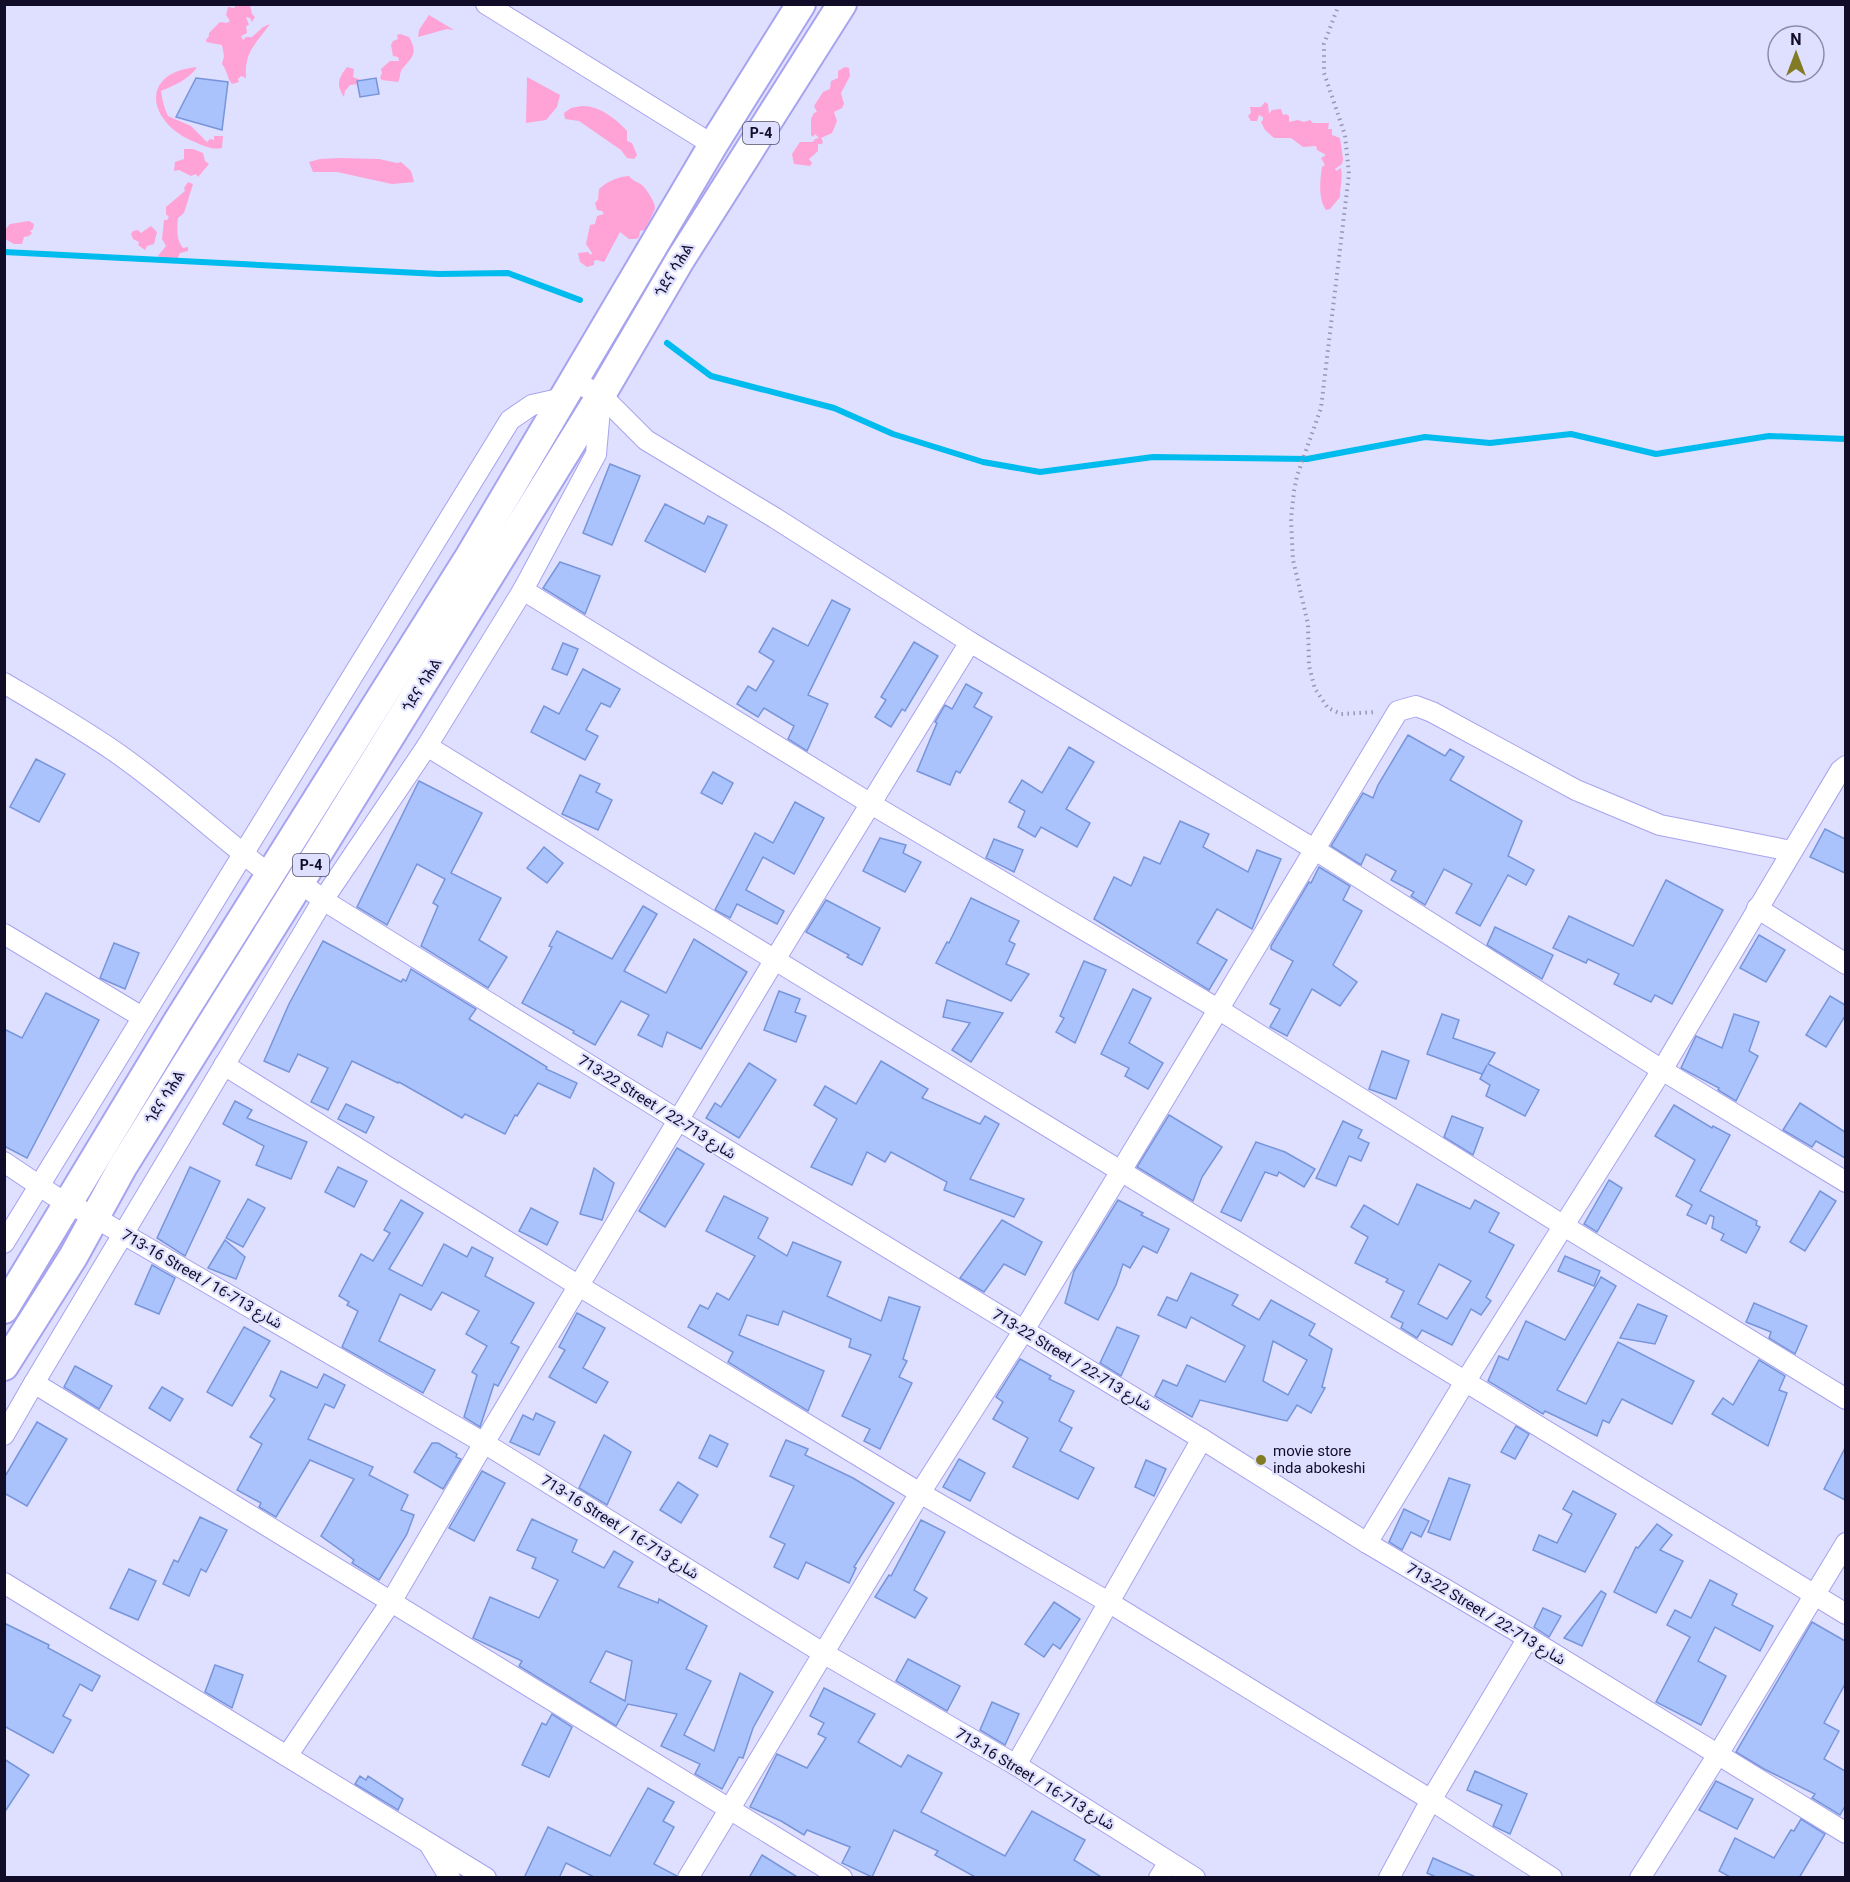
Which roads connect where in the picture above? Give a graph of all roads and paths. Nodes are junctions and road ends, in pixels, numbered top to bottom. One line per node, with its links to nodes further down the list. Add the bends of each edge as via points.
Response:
1 (486, 4): 5 (street)
2 (801, 4): 5 (highway, ጎደና ሳሕል / P-4)
3 (842, 4): 7 (highway, ጎደና ሳሕል / P-4, via 680,260)
4 (1339, 4): 11 (path, via 1324,44 1324,73 1345,135 1349,174 1321,408 1294,491 1293,560 1308,624 1309,666 1315,689 1328,708 1341,714)
5 (713, 145): 6 (highway, ጎደና ሳሕል / P-4)
6 (568, 390): 7 (street); 17 (street, via 532,405 510,420); 18 (highway, ጎደና ሳሕል / P-4, via 470,556)
7 (601, 395): 8 (street, via 596,454); 9 (street, via 646,440); 19 (highway, ጎደና ሳሕል / P-4)
8 (523, 590): 12 (street); 14 (street)
9 (970, 642): 14 (street); 15 (street)
10 (5, 683): 17 (street, via 114,751 197,813)
11 (1398, 711): 15 (street); 16 (street, via 1416,706 1432,712 1576,790 1660,825)
12 (427, 746): 20 (street); 23 (street)
13 (1845, 766): 16 (street)
14 (871, 804): 23 (street); 25 (street)
15 (1314, 849): 25 (street); 28 (street)
16 (1791, 851): 21 (street)
17 (242, 854): 18 (street); 26 (street)
18 (270, 875): 34 (highway, ጎደና ሳሕል / P-4)
19 (300, 882): 20 (street, 713-22 Street / شارع 713-22); 35 (highway, ጎደና ሳሕል / P-4)
20 (323, 900): 27 (street); 29 (street, 713-22 Street / شارع 713-22)
21 (1757, 908): 24 (street); 28 (street)
22 (4, 934): 26 (street)
23 (774, 961): 29 (street); 31 (street)
24 (1845, 964)
25 (1218, 1008): 31 (street); 36 (street)
26 (142, 1017): 33 (street)
27 (224, 1065): 37 (street); 39 (street)
28 (1662, 1070): 32 (street); 36 (street)
29 (678, 1120): 39 (street); 41 (street, 713-22 Street / شارع 713-22)
30 (4, 1162): 33 (street, 713-16 Street / شارع 713-16)
31 (1121, 1171): 41 (street); 43 (street)
32 (1845, 1182)
33 (39, 1185): 34 (street, 713-16 Street / شارع 713-16); 38 (street)
34 (69, 1204): 35 (street, 713-16 Street / شارع 713-16); 40 (highway, ጎደና ሳሕል / P-4)
35 (94, 1217): 37 (street, 713-16 Street / شارع 713-16); 42 (highway, ጎደና ሳሕል / P-4, via 74,1257)
36 (1564, 1226): 43 (street); 45 (street)
37 (124, 1234): 44 (street); 48 (street, 713-16 Street / شارع 713-16)
38 (4, 1243)
39 (579, 1286): 48 (street); 49 (street)
40 (4, 1309)
41 (1024, 1330): 47 (street, 713-22 Street / شارع 713-22); 49 (street)
42 (4, 1366)
43 (1464, 1382): 50 (street); 53 (street)
44 (34, 1383): 46 (street); 54 (street)
45 (1845, 1399)
46 (4, 1435)
47 (1202, 1438): 50 (street, 713-22 Street / شارع 713-22); 55 (street)
48 (484, 1443): 54 (street); 58 (street, 713-16 Street / شارع 713-16)
49 (920, 1493): 55 (street); 58 (street)
50 (1367, 1543): 57 (street, 713-22 Street / شارع 713-22)
51 (1845, 1543): 53 (street)
52 (4, 1583): 59 (street)
53 (1813, 1594): 56 (street); 60 (street)
54 (391, 1602): 59 (street); 63 (street)
55 (1110, 1603): 61 (street); 62 (street)
56 (1845, 1614)
57 (1528, 1638): 60 (street, 713-22 Street / شارع 713-22); 62 (street)
58 (822, 1653): 61 (street, 713-16 Street / شارع 713-16); 63 (street)
59 (287, 1756): 65 (street)
60 (1717, 1756): 64 (street, 713-22 Street / شارع 713-22); 74 (street)
61 (1016, 1766): 66 (street, 713-16 Street / شارع 713-16)
62 (1431, 1800): 72 (street); 73 (street)
63 (729, 1809): 69 (street); 70 (street)
64 (1845, 1833)
65 (429, 1842): 67 (street); 68 (street)
66 (1164, 1870): 71 (street, 713-16 Street / شارع 713-16)
67 (450, 1878)
68 (486, 1878)
69 (688, 1878)
70 (842, 1878)
71 (1195, 1878)
72 (1389, 1878)
73 (1552, 1878)
74 (1640, 1878)

